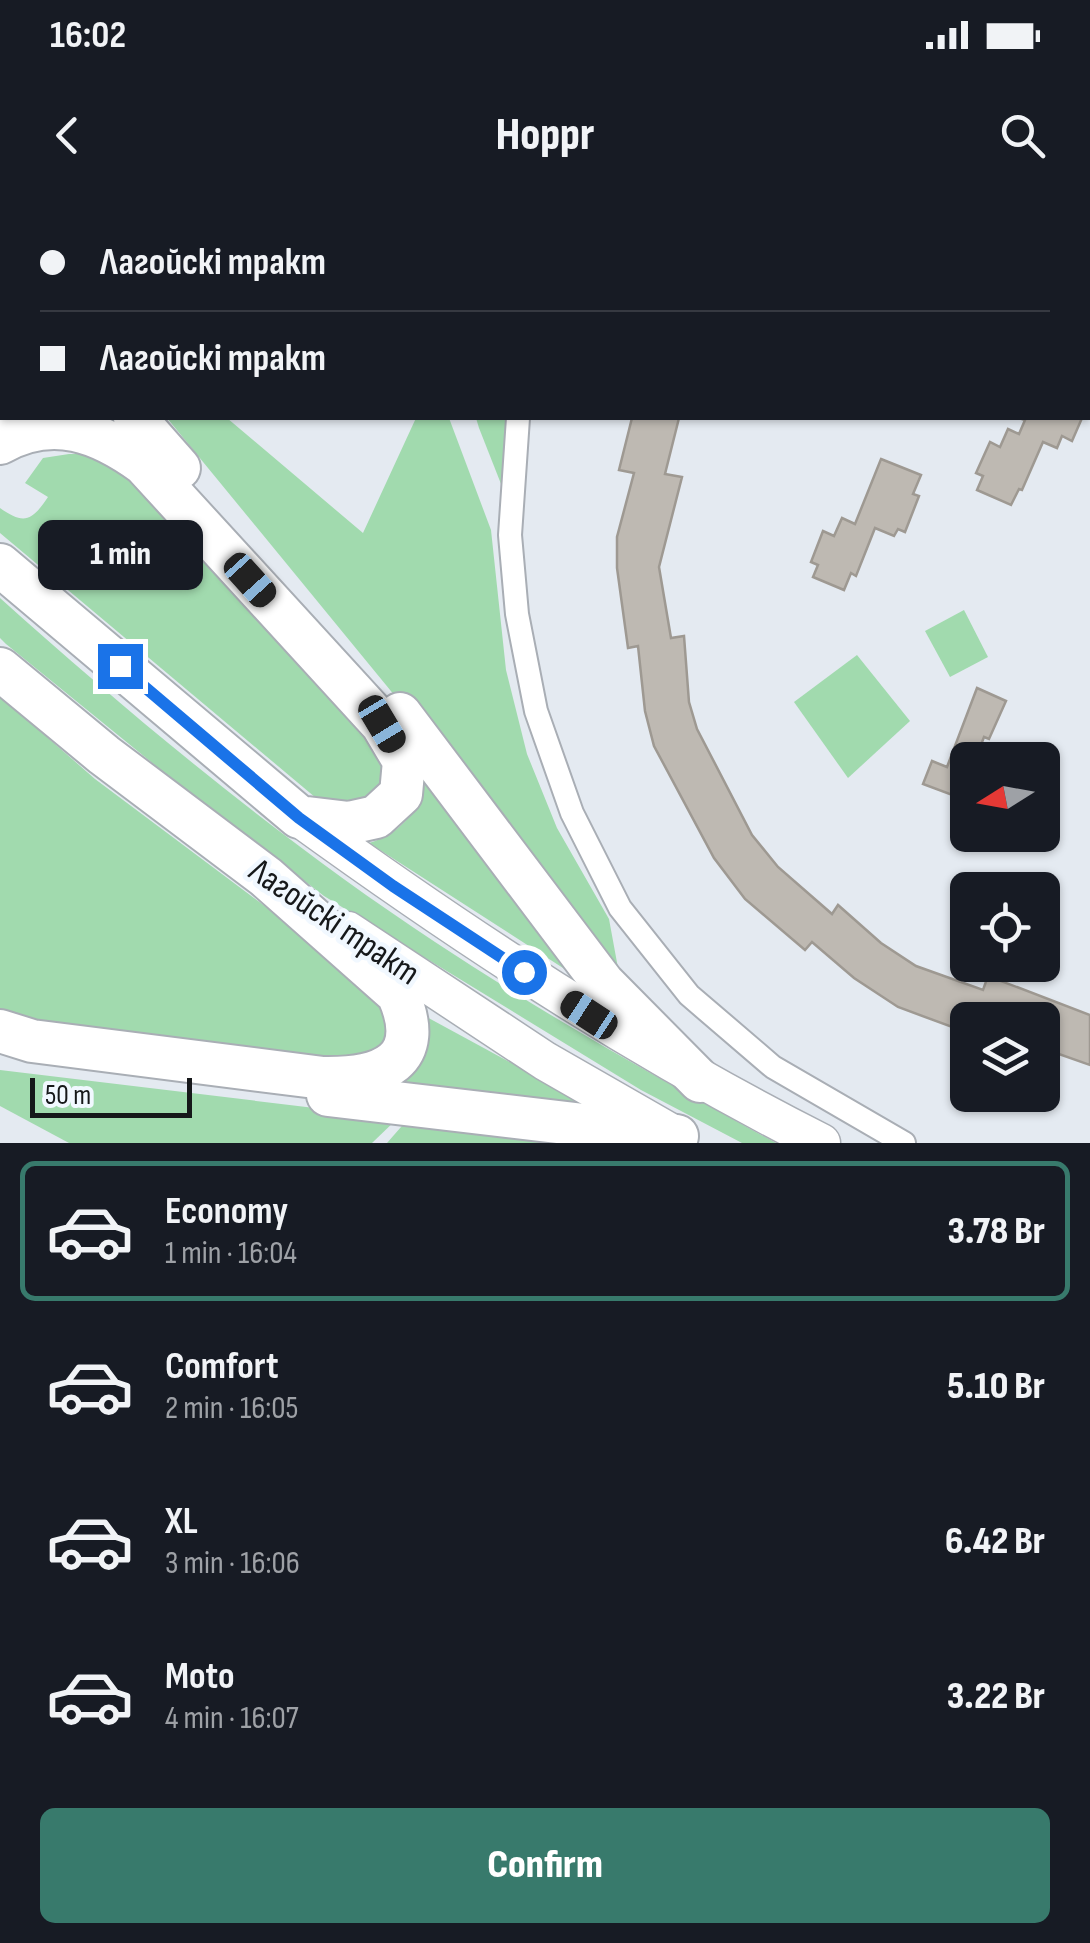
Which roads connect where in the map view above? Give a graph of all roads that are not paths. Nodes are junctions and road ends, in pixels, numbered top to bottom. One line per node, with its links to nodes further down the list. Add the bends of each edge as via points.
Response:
1 (137, 420): 10 (highway, via 397,710 603,984)
2 (518, 420): 13 (street, via 510,536 536,711 572,813 620,908 689,996 774,1067)
3 (0, 443): 6 (highway, via 27,432 90,431 144,464 382,724 404,761 401,794 376,817 350,823)
4 (0, 565): 6 (highway, Лагойскі тракт)
5 (0, 670): 7 (highway, Лагойскі тракт)
6 (299, 818): 10 (main road, Лагойскі тракт, via 589,1015)
7 (266, 877): 8 (highway, via 398,994 408,1034 399,1057 383,1072 323,1078); 11 (main road, Лагойскі тракт, via 545,1060)
8 (0, 1032)
9 (0, 1056): 11 (highway)
10 (700, 1081): 12 (main road, Лагойскі тракт)
11 (684, 1139)
12 (821, 1143)
13 (904, 1143)

